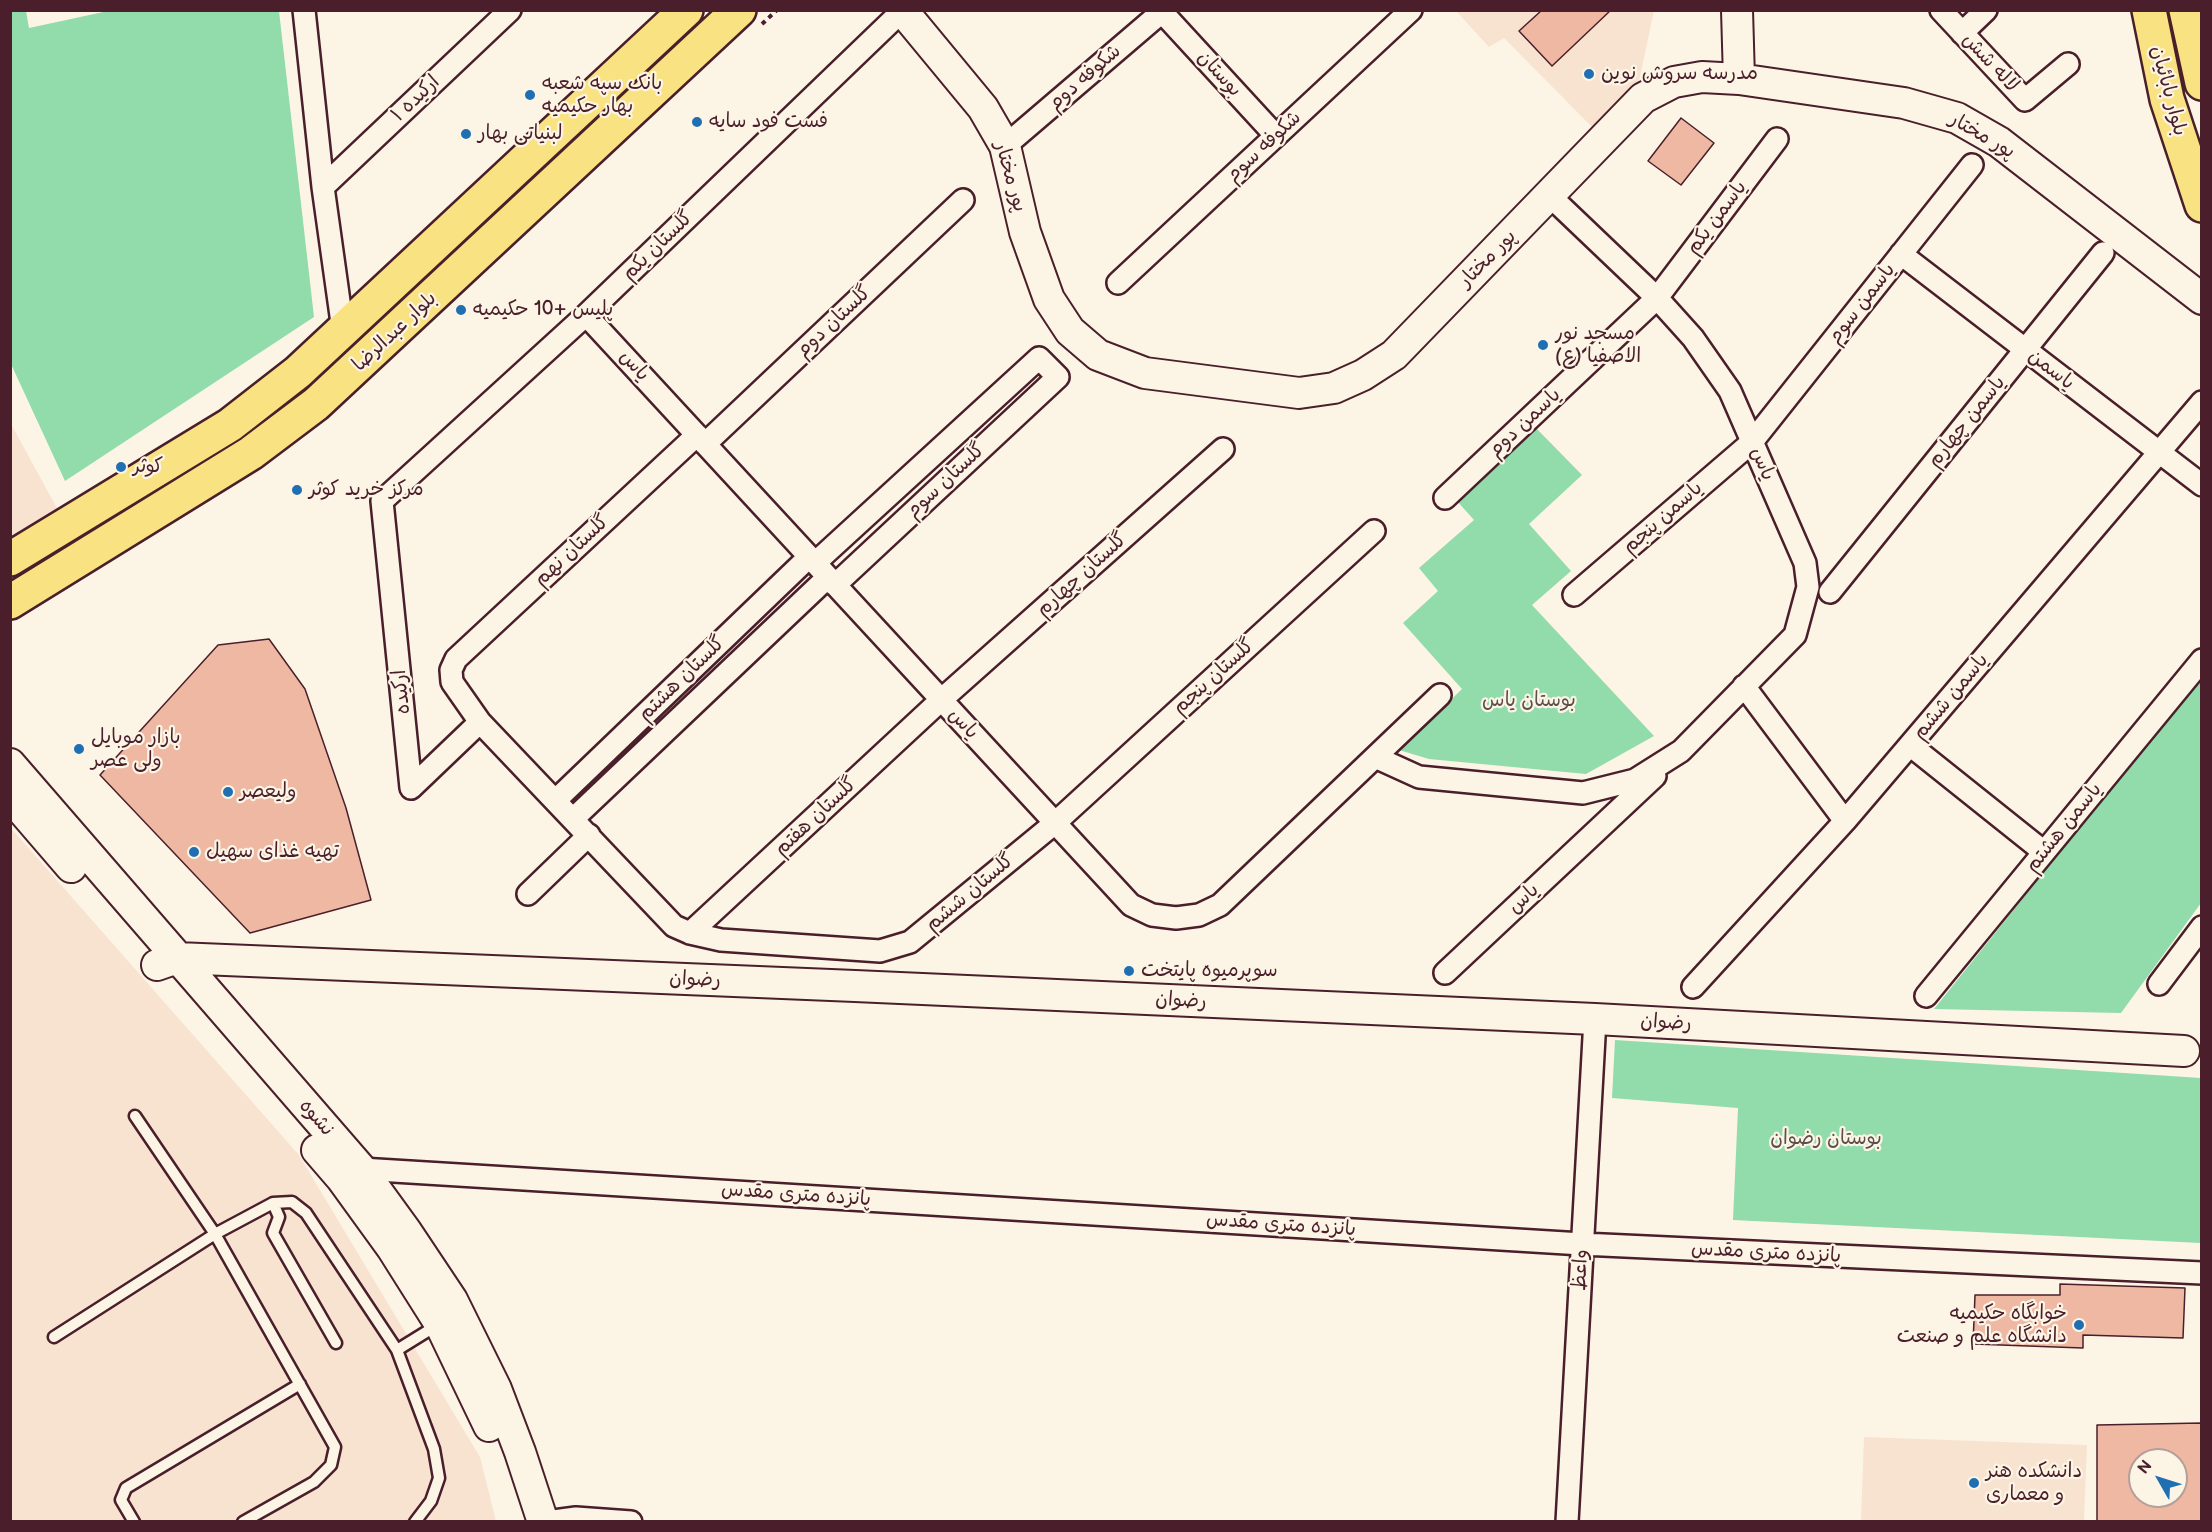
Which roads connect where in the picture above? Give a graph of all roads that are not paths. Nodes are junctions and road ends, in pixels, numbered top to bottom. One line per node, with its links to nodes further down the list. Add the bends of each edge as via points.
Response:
1 (304, 10): 21 (street)
2 (510, 10): 21 (street, ارکیده ۱)
3 (686, 10): 31 (main road, بلوار عبدالرضا)
4 (739, 10): 43 (main road, بلوار عبدالرضا, via 316,404 251,453)
5 (1410, 10): 17 (street, شکوفه سوم)
6 (1737, 10): 15 (main road)
7 (1941, 10): 13 (street, لاله شش)
8 (1986, 10): 13 (street)
9 (2148, 10): 24 (main road, بلوار بابائیان, via 2167,99)
10 (2186, 10): 16 (main road, بلوار بابائیان)
11 (902, 11): 19 (main road, پور مختار, via 983,108); 30 (street, گلستان یکم)
12 (1163, 11): 17 (street, بوستان); 19 (street, شکوفه دوم)
13 (1962, 33): 14 (street, لاله شش, via 2025,100)
14 (2068, 63)
15 (1739, 79): 22 (main road, پور مختار, via 1702,77 1674,82 1643,98); 29 (main road, پور مختار, via 1904,104 1957,118 2000,142)
16 (2202, 83)
17 (1276, 136): 27 (street, شکوفه سوم)
18 (1777, 139): 28 (street, یاسمن یکم)
19 (1005, 146): 22 (main road, پور مختار, via 1025,232 1049,299 1070,331 1098,355 1144,373 1299,393 1334,388 1394,355)
20 (1972, 165): 26 (street, یاسمن سوم)
21 (323, 187): 31 (street)
22 (1550, 196): 28 (street, یاس)
23 (963, 200): 34 (street, گلستان دوم)
24 (2202, 205)
25 (2103, 253): 32 (street, یاسمن چهارم)
26 (1901, 254): 32 (street, یاسمن); 35 (street, یاسمن سوم)
27 (1118, 284)
28 (1657, 298): 35 (street, یاس, via 1693,338 1730,391); 39 (street, یاسمن دوم)
29 (2202, 299)
30 (586, 315): 34 (street, یاس); 40 (street, گلستان یکم)
31 (343, 330): 41 (main road, بلوار عبدالرضا, via 298,372 230,425)
32 (2025, 350): 37 (street, یاسمن); 46 (street, یاسمن چهارم)
33 (2202, 402): 37 (street, یاسمن ششم)
34 (701, 440): 45 (street, یاس); 53 (street, گلستان نهم, via 456,659 451,670 452,682)
35 (1752, 442): 47 (street, یاسمن پنجم); 50 (street, یاس, via 1805,563 1808,587 1795,635)
36 (1223, 449): 52 (street, گلستان چهارم)
37 (2158, 452): 38 (street, یاسمن); 54 (street, یاسمن ششم)
38 (2202, 485)
39 (1446, 498)
40 (382, 501): 53 (street, ارکیده, via 411,788)
41 (77, 521): 43 (main road); 44 (main road, بلوار عبدالرضا)
42 (1374, 531): 62 (street, گلستان پنجم)
43 (93, 551): 48 (main road, بلوار عبدالرضا)
44 (10, 560)
45 (822, 570): 45 (street, گلستان سوم, via 1058,377 1039,358); 52 (street, یاس); 59 (street, گلستان هشتم); 60 (street, گلستان هشتم)
46 (1830, 592)
47 (1574, 595)
48 (10, 602)
49 (2202, 660): 64 (street, یاسمن هشتم)
50 (1744, 686): 55 (street, یاس); 61 (street)
51 (1440, 694): 56 (street, یاس)
52 (941, 700): 62 (street, یاس); 67 (street, گلستان هفتم)
53 (480, 722): 59 (street)
54 (1910, 746): 61 (street, یاسمن ششم); 64 (street)
55 (1681, 752): 56 (street, یاس, via 1635,780 1583,793 1419,777); 69 (street, یاس)
56 (1375, 757): 62 (street, یاس, via 1220,905 1199,915 1164,917 1131,905)
57 (10, 764): 68 (main road, نشوه)
58 (10, 796): 68 (main road, نشوه)
59 (556, 800): 60 (street)
60 (573, 819): 63 (street)
61 (1845, 821): 71 (street, یاسمن ششم)
62 (1055, 823): 67 (street, گلستان ششم, via 910,942 880,951 721,940)
63 (589, 835): 65 (street); 67 (street, via 674,926)
64 (2044, 852): 72 (street, یاسمن هشتم)
65 (528, 894)
66 (2202, 927): 70 (street)
67 (690, 933)
68 (167, 962): 73 (main road, رضوان); 76 (main road, نشوه)
69 (1445, 973)
70 (2159, 984)
71 (1693, 987)
72 (1926, 996)
73 (1595, 1020): 74 (main road, رضوان); 79 (street, واعظ)
74 (2196, 1051)
75 (135, 1116): 78 (lane)
76 (352, 1174): 79 (street, پانزده متری مقدس); 81 (main road, نشوه); 90 (main road, نشوه, via 452,1300 496,1389)
77 (273, 1203): 78 (lane); 83 (lane, via 279,1217 273,1233); 84 (lane, via 292,1202 306,1213)
78 (215, 1234): 82 (lane); 85 (lane)
79 (1582, 1244): 80 (street, پانزده متری مقدس); 92 (street, واعظ)
80 (2202, 1273)
81 (440, 1324): 84 (lane); 89 (main road, نشوه, via 482,1408)
82 (54, 1337)
83 (336, 1342)
84 (397, 1350): 88 (lane, via 434,1449 439,1478 431,1501)
85 (300, 1383): 86 (lane, via 126,1488 121,1500); 87 (lane, via 335,1447 331,1465 314,1482)
86 (134, 1521)
87 (243, 1521)
88 (415, 1521)
89 (521, 1521)
90 (544, 1521): 91 (street)
91 (631, 1521)
92 (1567, 1521)

